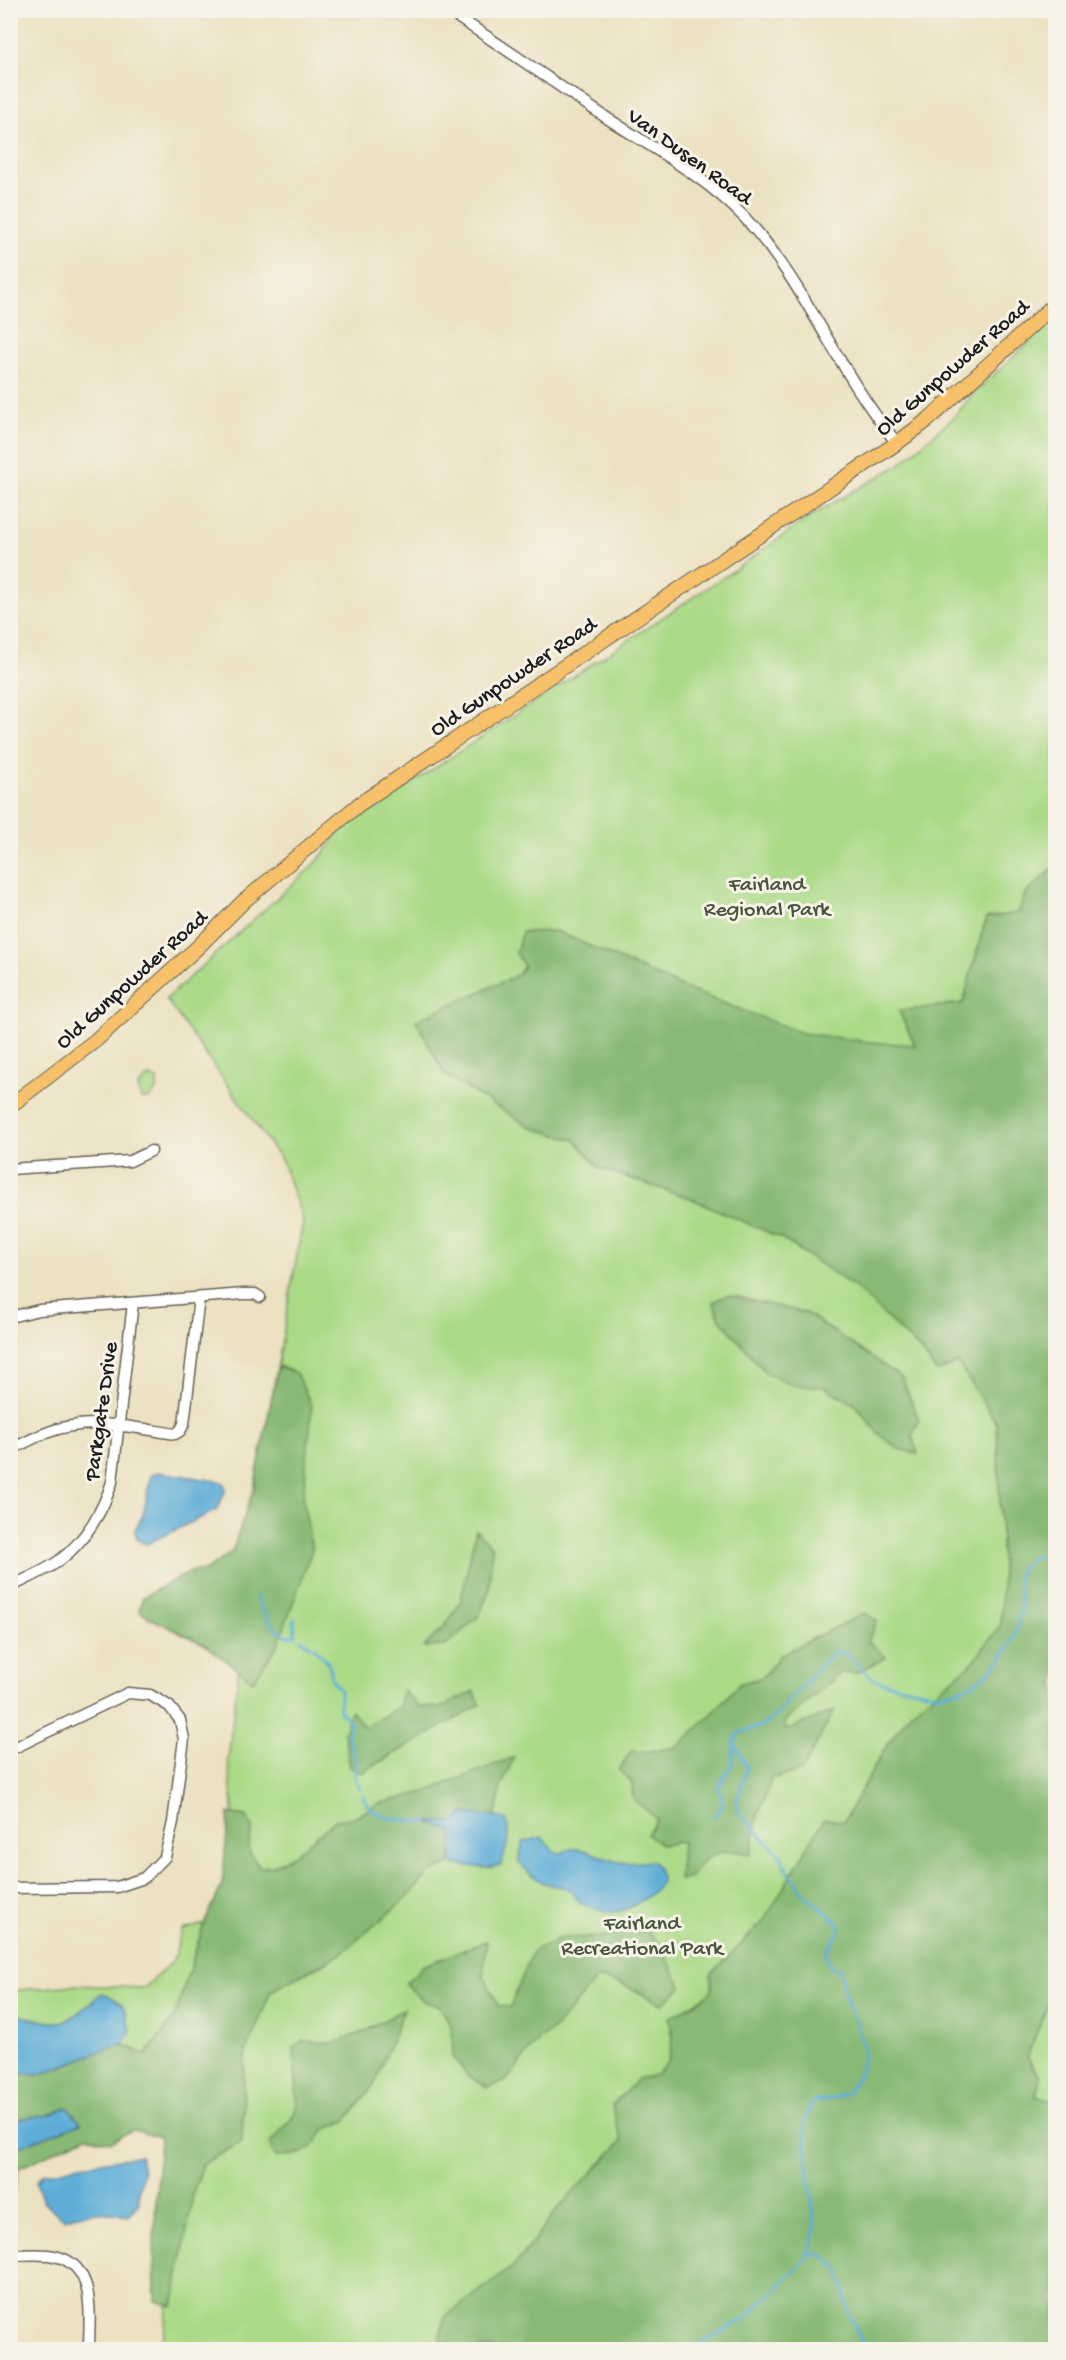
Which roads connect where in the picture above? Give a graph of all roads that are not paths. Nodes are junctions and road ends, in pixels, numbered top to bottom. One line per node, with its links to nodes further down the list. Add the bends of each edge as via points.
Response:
1 (447, 10): 3 (street, Van Dusen Road, via 673,161 744,217 784,266 880,424)
2 (1056, 303): 3 (main road, Old Gunpowder Road, via 929,419)
3 (897, 443): 4 (main road, Old Gunpowder Road, via 358,805 243,902 96,1040)
4 (10, 1106)
5 (151, 1151): 6 (street, via 130,1161)
6 (10, 1169)
7 (260, 1297): 8 (street, via 255,1294)
8 (199, 1298): 9 (street); 11 (street, via 180,1431 175,1434)
9 (133, 1303): 10 (street, via 39,1310); 11 (street, Parkgate Drive)
10 (10, 1317)
11 (119, 1426): 12 (street, via 73,1425); 13 (street, Parkgate Drive, via 112,1482 105,1503 87,1532 61,1560)
12 (10, 1450)
13 (10, 1587)
14 (10, 1750): 15 (street, via 128,1693 150,1695 170,1706 180,1720 184,1739 165,1857 144,1878 117,1887)
15 (10, 1888)
16 (10, 2255): 17 (street, via 62,2259 81,2273 89,2294)
17 (89, 2349)

